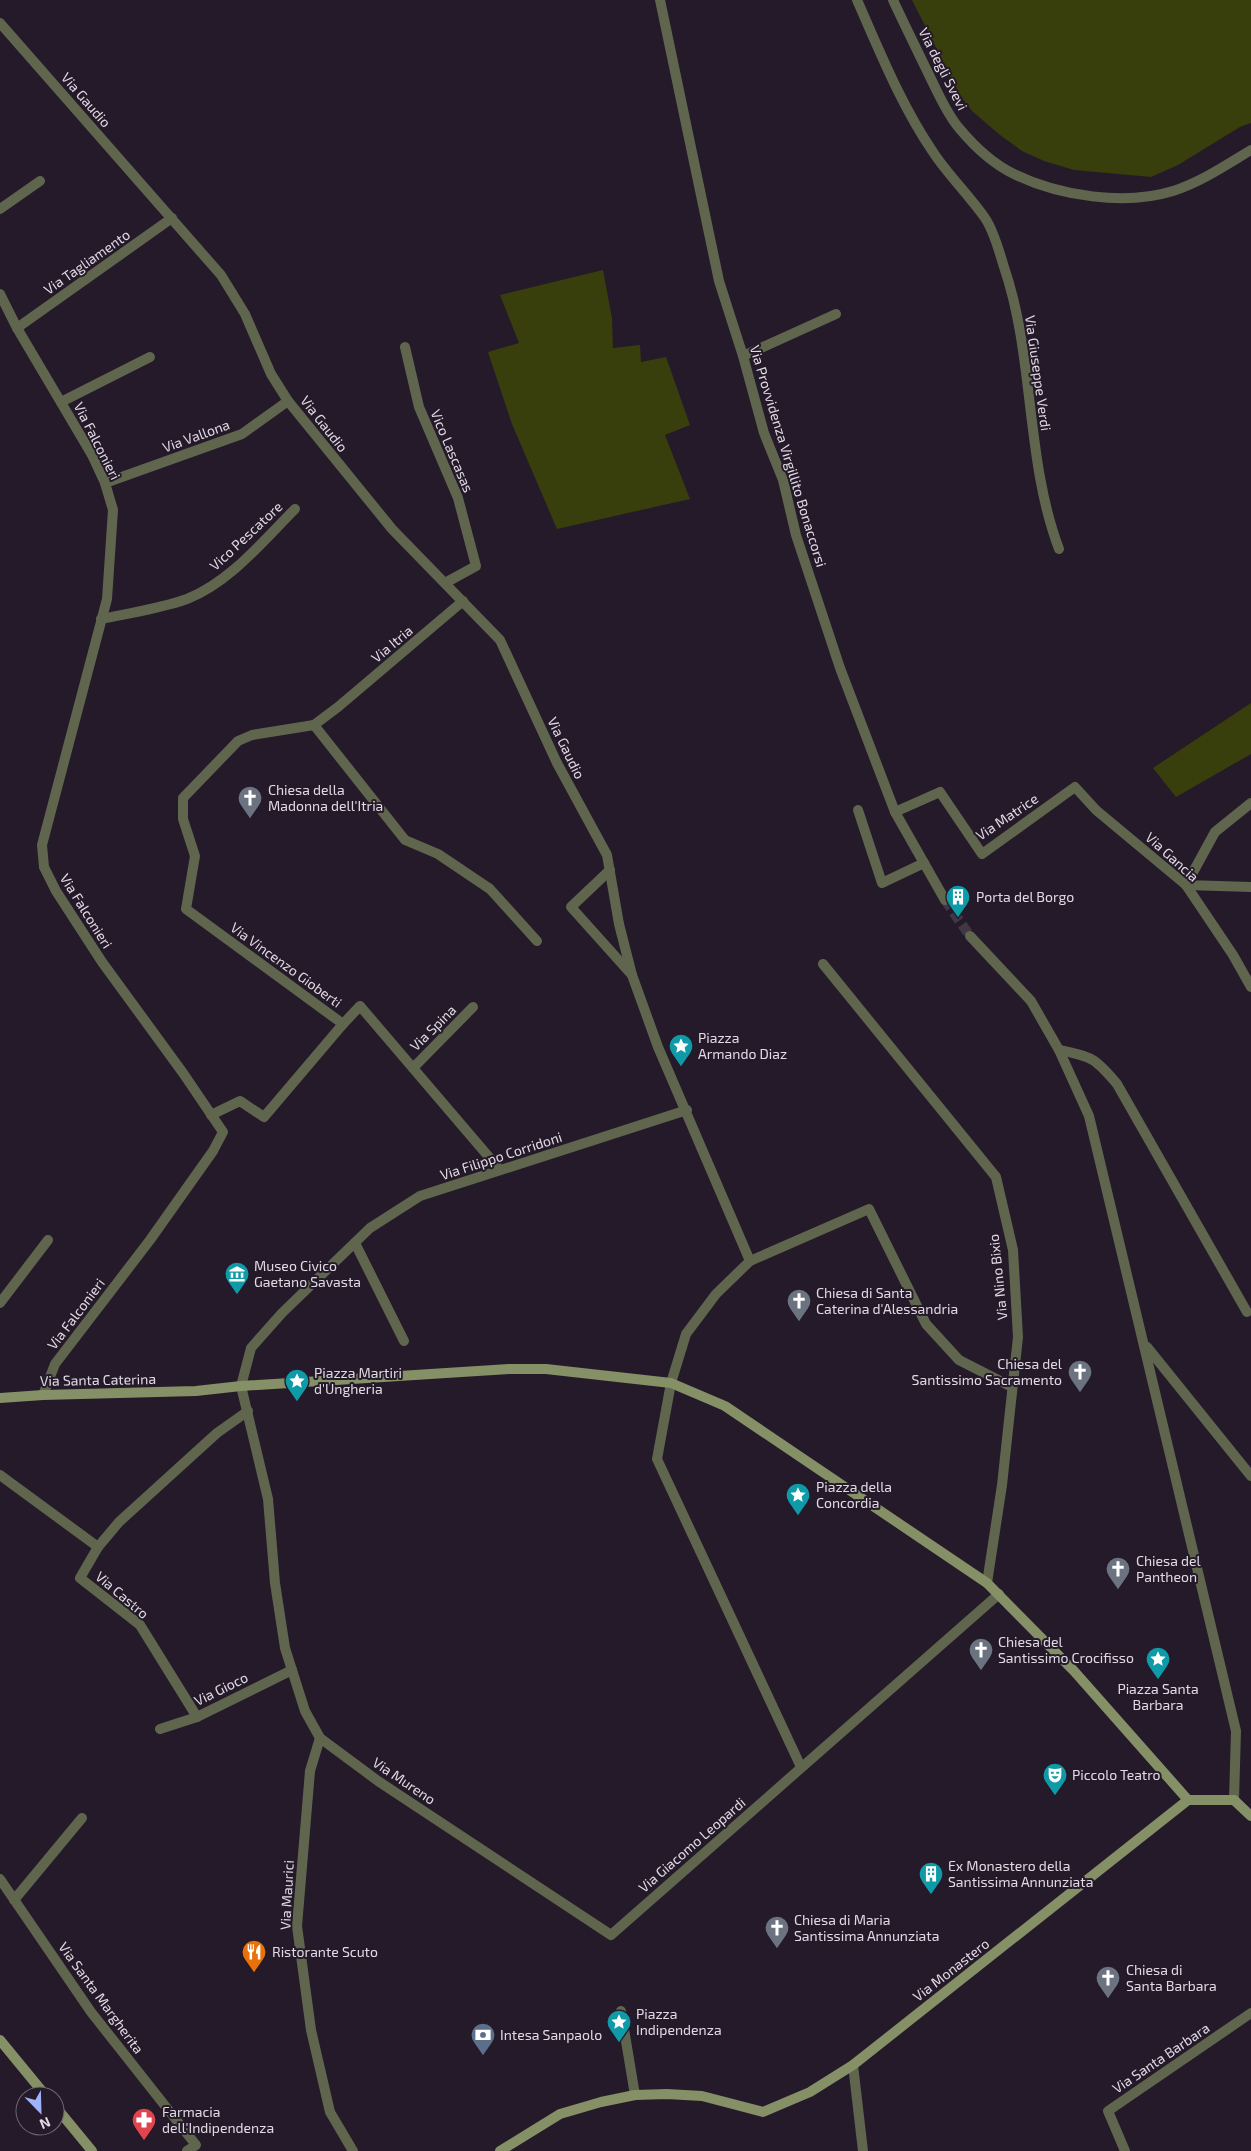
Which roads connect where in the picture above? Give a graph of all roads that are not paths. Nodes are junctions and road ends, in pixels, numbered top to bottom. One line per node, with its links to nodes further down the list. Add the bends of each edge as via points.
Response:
1 (660, 0): 13 (street, Via Provvidenza Virgillito Bonaccorsi, via 719,280)
2 (857, 0): 19 (street, Via Giuseppe Verdi, via 913,120 934,154 986,220 996,243 1021,338 1031,424)
3 (893, 0): 5 (street, Via degli Svevi, via 958,127 985,154 1013,174 1075,194 1112,198 1146,196 1173,191 1203,178)
4 (0, 23): 8 (street, Via Gaudio)
5 (1251, 150)
6 (40, 181): 7 (street)
7 (0, 208)
8 (172, 218): 11 (street, Via Tagliamento); 15 (street, Via Gaudio, via 221,275 245,314 270,374)
9 (0, 294): 11 (street, Via Falconieri)
10 (836, 314): 13 (street)
11 (17, 328): 16 (street, Via Falconieri)
12 (406, 348): 20 (street, Vico Lascasas, via 418,407 458,498 476,566)
13 (743, 356): 27 (street, Via Provvidenza Virgillito Bonaccorsi, via 764,433 783,480 796,535 840,668)
14 (150, 357): 16 (street)
15 (288, 401): 17 (street, Via Vallona, via 242,434); 20 (street, Via Gaudio, via 392,529)
16 (61, 402): 17 (street, Via Falconieri)
17 (105, 483): 22 (street, Via Falconieri, via 113,510 107,599)
18 (295, 509): 22 (street, Vico Pescatore, via 216,583 188,598)
19 (1058, 549)
20 (445, 583): 21 (street, Via Gaudio)
21 (463, 601): 23 (street, Via Itria); 29 (street, Via Gaudio, via 500,640 557,763 607,855)
22 (101, 619): 43 (street, Via Falconieri, via 42,845 44,867 102,962)
23 (314, 724): 34 (street, via 405,840 438,854 490,889); 39 (street, Via Vincenzo Gioberti, via 252,735 238,741 183,798 183,819 195,856 186,909)
24 (1075, 787): 27 (street, Via Matrice, via 982,854 940,792); 30 (street, Via Gancia, via 1096,810)
25 (1251, 803): 30 (street, via 1215,832)
26 (858, 810): 28 (street, via 882,883)
27 (895, 812): 28 (street, Via Provvidenza Virgillito Bonaccorsi)
28 (924, 863): 32 (street, Via Provvidenza Virgillito Bonaccorsi)
29 (610, 870): 36 (street, Via Gaudio); 36 (street, via 571,907)
30 (1186, 884): 31 (street); 37 (street, Via Gancia, via 1234,955)
31 (1251, 887)
32 (945, 900)
33 (970, 936): 40 (street, via 1031,1001)
34 (537, 941)
35 (823, 964): 54 (street, Via Nino Bixio, via 996,1177 1013,1250 1018,1336)
36 (632, 975): 42 (street, Via Gaudio, via 658,1047)
37 (1251, 987)
38 (473, 1007): 41 (street, Via Spina)
39 (343, 1024): 41 (street, Via Vincenzo Gioberti, via 360,1006); 43 (street, via 264,1117 240,1101)
40 (1059, 1050): 49 (street, via 1085,1054 1117,1084); 51 (street, via 1089,1116)
41 (413, 1068): 44 (street, Via Vincenzo Gioberti)
42 (686, 1110): 44 (street, Via Filippo Corridoni); 47 (street, Via Gaudio)
43 (211, 1115): 55 (street, Via Falconieri, via 223,1132 213,1151 55,1364)
44 (500, 1170): 46 (street, Via Filippo Corridoni, via 420,1196 370,1228)
45 (48, 1240): 48 (street)
46 (355, 1243): 50 (street); 53 (street, Via Filippo Corridoni, via 282,1313 251,1348)
47 (750, 1261): 52 (street, via 716,1294 686,1334); 54 (street, via 869,1209 926,1324 959,1360)
48 (0, 1303)
49 (1247, 1312)
50 (404, 1341)
51 (1144, 1345): 59 (street); 69 (street, via 1236,1731)
52 (671, 1383): 53 (street, Via Santa Caterina, via 546,1369 509,1369); 61 (street, via 725,1406); 67 (street, via 657,1458)
53 (241, 1386): 55 (street, Via Santa Caterina, via 196,1391); 57 (street, Via Mureno)
54 (1012, 1387): 61 (street, Via Nino Bixio)
55 (42, 1395): 56 (street, Via Santa Caterina)
56 (0, 1398)
57 (248, 1411): 60 (street, via 217,1433 119,1522); 63 (street, Via Mureno, via 268,1499 275,1583 285,1648)
58 (0, 1475): 60 (street)
59 (1251, 1476)
60 (98, 1547): 64 (street, Via Castro, via 80,1578 140,1625)
61 (988, 1582): 62 (street)
62 (999, 1594): 67 (street, Via Giacomo Leopardi); 68 (street, via 1074,1671)
63 (292, 1670): 64 (street, Via Gioco); 66 (street, Via Mureno, via 305,1711)
64 (197, 1717): 65 (street, Via Gioco)
65 (160, 1729)
66 (320, 1738): 74 (street, Via Mureno, via 378,1781); 84 (street, Via Maurici, via 310,1771 296,1926 311,2030 330,2112)
67 (801, 1767): 74 (street, Via Giacomo Leopardi)
68 (1188, 1800): 69 (street); 78 (street, Via Monastero)
69 (1234, 1800): 70 (street)
70 (1251, 1816)
71 (82, 1818): 73 (street)
72 (0, 1880): 73 (street, Via Santa Margherita)
73 (14, 1900): 83 (street, Via Santa Margherita, via 91,2012 196,2145)
74 (611, 1935)
75 (621, 2011): 80 (street)
76 (1251, 2013): 87 (street, Via Santa Barbara, via 1108,2111)
77 (0, 2040): 79 (street)
78 (854, 2065): 80 (street, Via Monastero, via 810,2092 763,2112 702,2096); 86 (street)
79 (38, 2086)
80 (635, 2095): 85 (street, via 560,2114)
81 (65, 2118): 82 (street)
82 (92, 2151)
83 (187, 2151)
84 (353, 2151)
85 (500, 2151)
86 (863, 2151)
87 (1125, 2151)

